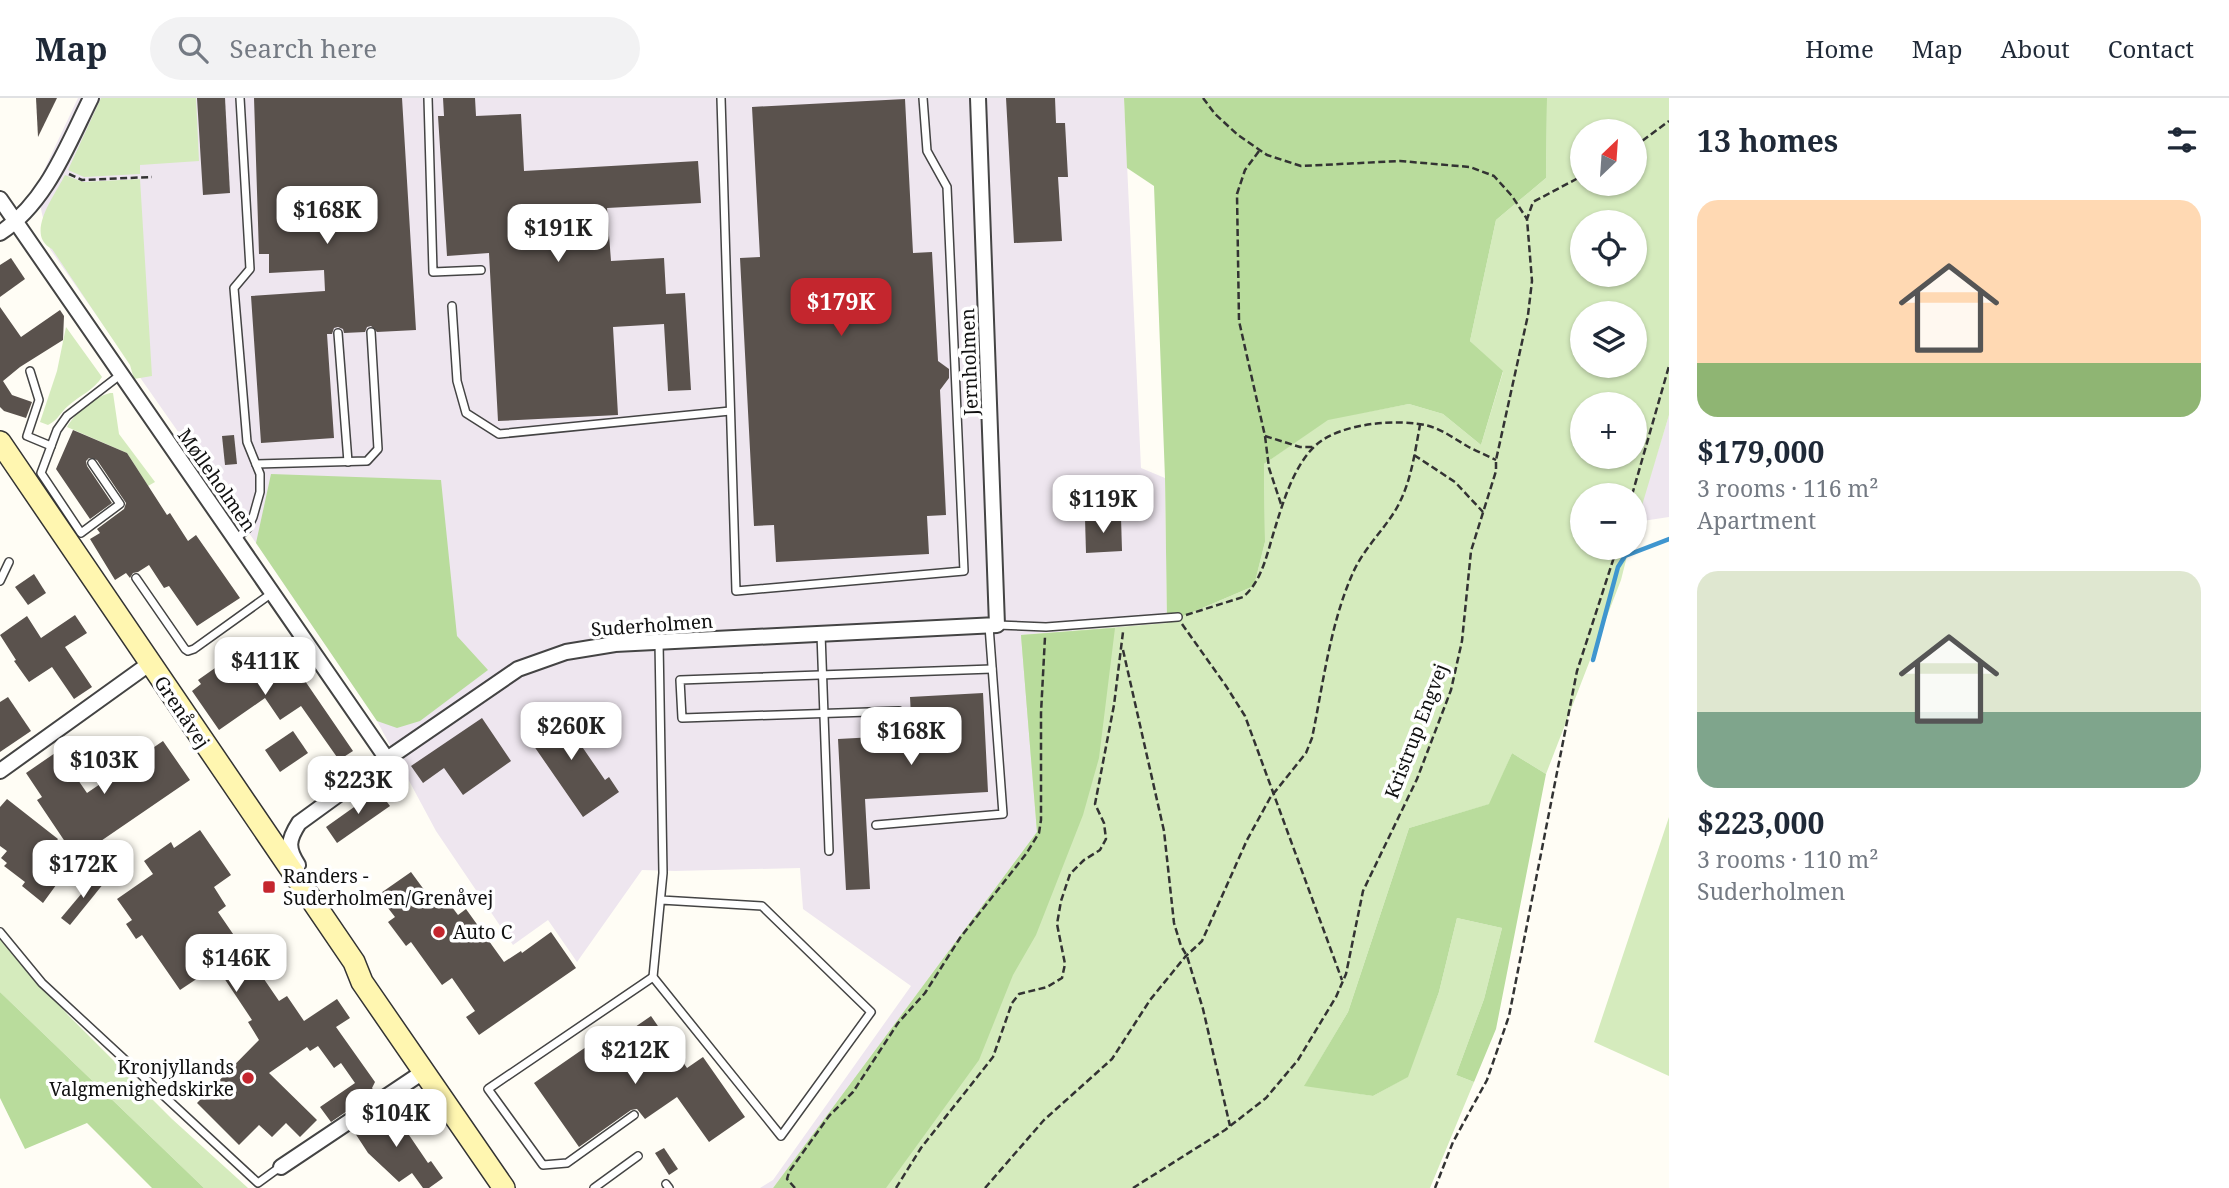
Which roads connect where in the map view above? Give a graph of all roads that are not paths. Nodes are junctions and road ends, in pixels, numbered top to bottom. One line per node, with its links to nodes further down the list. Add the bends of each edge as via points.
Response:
1 (91, 98): 8 (street, via 50,180)
2 (240, 98): 21 (lane, via 250,269 234,288 247,442)
3 (428, 98): 10 (lane, via 433,272)
4 (721, 98): 16 (lane)
5 (923, 98): 16 (lane, via 927,151 947,187 964,571 736,590)
6 (978, 98): 29 (street, Jernholmen)
7 (0, 199): 8 (street, Mølleholmen)
8 (16, 223): 9 (street); 15 (street, Mølleholmen)
9 (0, 233)
10 (481, 270)
11 (452, 306): 16 (lane, via 457,381 466,412 499,434)
12 (371, 332): 19 (lane, via 378,449 366,461)
13 (338, 333): 19 (lane)
14 (30, 371): 18 (lane, via 39,400 27,436)
15 (120, 375): 18 (lane, via 67,416); 23 (street, Mølleholmen)
16 (730, 411)
17 (0, 442): 32 (street, Grenåvej)
18 (51, 446): 20 (lane, via 41,473 81,533 120,504)
19 (348, 461): 21 (lane)
20 (92, 463)
21 (256, 464): 23 (lane, via 260,492 253,517)
22 (0, 466): 32 (street, Grenåvej)
23 (234, 540): 27 (street, Mølleholmen)
24 (9, 562): 26 (lane)
25 (136, 578): 27 (lane, via 188,651)
26 (0, 582)
27 (272, 593): 37 (street, Mølleholmen)
28 (1178, 617): 29 (lane, via 1045,627)
29 (993, 625): 30 (street, Suderholmen); 33 (lane)
30 (821, 634): 31 (street, Suderholmen); 34 (lane)
31 (659, 642): 37 (street, Suderholmen, via 566,652 518,669); 41 (lane)
32 (144, 667): 38 (street); 42 (street, Grenåvej); 45 (street, Grenåvej, via 346,970)
33 (992, 669): 34 (lane); 39 (lane, via 1003,814)
34 (823, 675): 36 (lane); 36 (lane, via 680,680 682,718)
35 (899, 711): 36 (lane)
36 (824, 714): 40 (lane)
37 (387, 759): 42 (street, Suderholmen, via 299,822 290,839 291,854 308,879)
38 (0, 771)
39 (876, 825)
40 (829, 851)
41 (661, 900): 44 (lane); 44 (lane, via 762,906 871,1012 782,1136)
42 (324, 919): 45 (street, Grenåvej)
43 (0, 932): 49 (lane, via 42,983 258,1183)
44 (653, 977): 47 (lane, via 488,1088 543,1165 567,1163)
45 (362, 982): 46 (street, Grenåvej)
46 (424, 1072): 49 (street); 50 (street, Grenåvej)
47 (634, 1115)
48 (638, 1156): 51 (lane)
49 (281, 1167)
50 (504, 1188)
51 (594, 1188)

